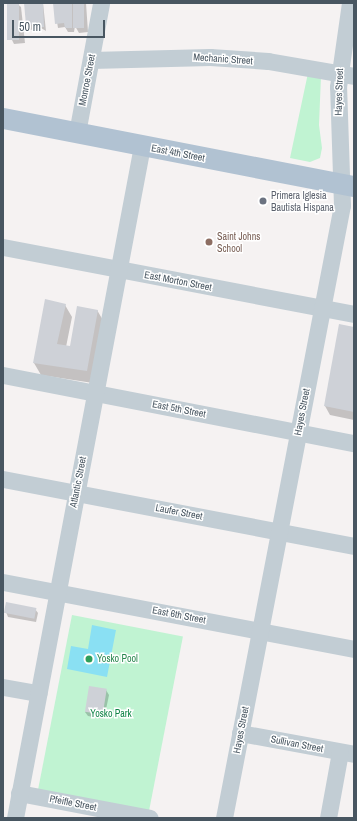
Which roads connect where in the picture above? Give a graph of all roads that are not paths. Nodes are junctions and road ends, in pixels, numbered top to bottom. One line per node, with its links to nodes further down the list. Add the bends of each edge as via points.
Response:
1 (101, 3): 3 (street, Monroe Street)
2 (350, 3): 4 (street, Hayes Street)
3 (91, 60): 4 (street, Mechanic Street, via 210,57 268,61); 6 (street, Monroe Street)
4 (346, 75): 8 (street, Hayes Street, via 338,110)
5 (3, 118): 6 (main road, East 4th Street)
6 (77, 133): 7 (main road, East 4th Street)
7 (142, 146): 8 (main road, East 4th Street); 10 (street, Atlantic Street)
8 (348, 185): 11 (street, Hayes Street)
9 (3, 247): 10 (street, East Morton Street)
10 (119, 270): 11 (street, East Morton Street); 14 (street, Atlantic Street)
11 (322, 308): 12 (street, East Morton Street); 15 (street, Hayes Street)
12 (354, 314)
13 (3, 375): 14 (street, East 5th Street)
14 (95, 393): 15 (street, East 5th Street); 18 (street, Atlantic Street)
15 (298, 432): 16 (street, East 5th Street); 19 (street, Hayes Street)
16 (354, 443)
17 (3, 479): 18 (street, Laufer Street)
18 (76, 493): 19 (street, Laufer Street); 22 (street, Atlantic Street)
19 (279, 532): 20 (street, Laufer Street); 23 (street, Hayes Street)
20 (354, 546)
21 (3, 582): 22 (street, East 6th Street)
22 (58, 592): 23 (street, East 6th Street); 26 (street, Atlantic Street)
23 (260, 630): 24 (street, East 6th Street); 27 (street, Hayes Street)
24 (354, 649)
25 (3, 687): 26 (street)
26 (38, 694): 29 (street, Atlantic Street)
27 (240, 733): 28 (street, Sullivan Street); 33 (street, Hayes Street)
28 (347, 753): 34 (street)
29 (20, 793): 30 (street, Pfeifle Street); 31 (street, Atlantic Street)
30 (120, 815): 32 (street, Pfeifle Street)
31 (15, 818)
32 (150, 818)
33 (224, 818)
34 (328, 818)

